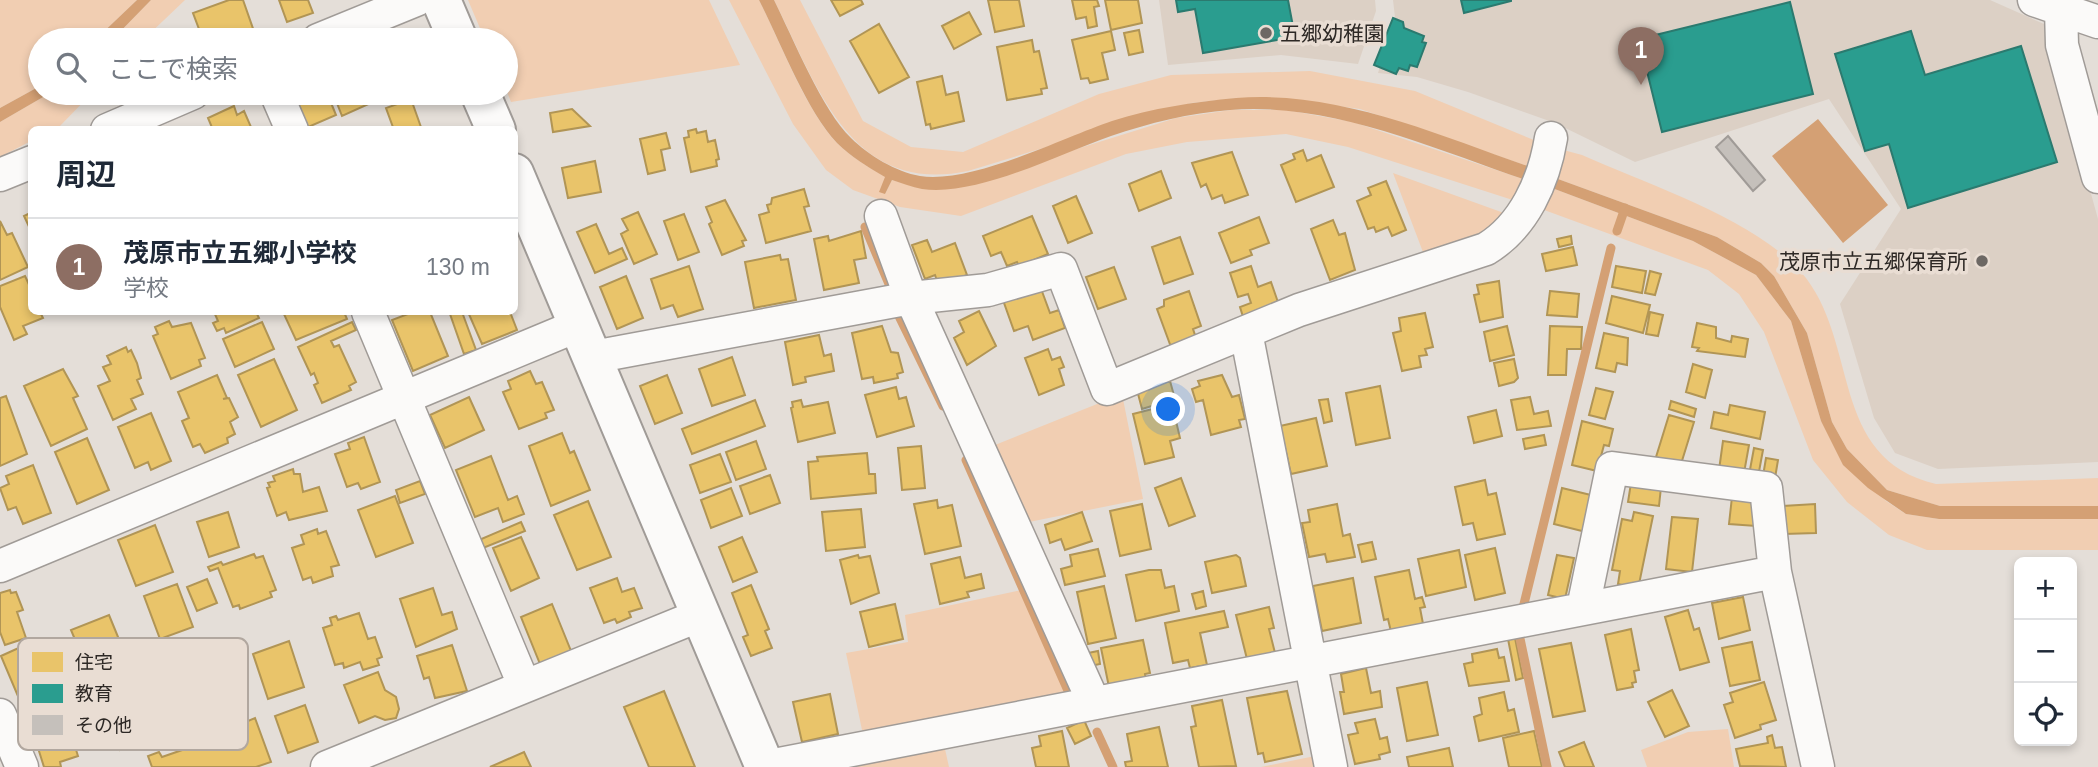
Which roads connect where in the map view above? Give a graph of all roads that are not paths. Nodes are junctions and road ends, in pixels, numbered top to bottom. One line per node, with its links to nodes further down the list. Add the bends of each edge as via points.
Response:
1 (416, 0): 5 (street)
2 (440, 0): 6 (street)
3 (2047, 5): 4 (street); 16 (street, via 2063,45)
4 (2098, 22)
5 (347, 28)
6 (453, 28)
7 (165, 105): 10 (street)
8 (281, 105): 11 (street)
9 (485, 105): 12 (street)
10 (116, 126)
11 (290, 126)
12 (494, 126)
13 (1550, 142): 21 (street, via 1529,205 1507,237 1486,249)
14 (28, 164): 15 (street)
15 (0, 175)
16 (2098, 177)
17 (518, 182): 22 (street)
18 (881, 216): 19 (street)
19 (911, 298): 21 (street, via 988,290 1061,269 1107,389); 22 (street); 30 (street)
20 (369, 315): 23 (street)
21 (1246, 332): 28 (street)
22 (586, 341): 23 (street); 27 (street)
23 (404, 397): 24 (street); 29 (street)
24 (0, 566)
25 (1775, 572): 26 (street); 26 (street, via 1766,488 1612,468); 36 (street)
26 (1583, 607): 28 (street)
27 (698, 615): 29 (street); 34 (street)
28 (1311, 662): 30 (street); 35 (street)
29 (524, 685): 33 (street)
30 (1094, 703): 34 (street)
31 (0, 715): 32 (street)
32 (22, 767)
33 (327, 767)
34 (764, 767)
35 (1331, 767)
36 (1818, 767)

